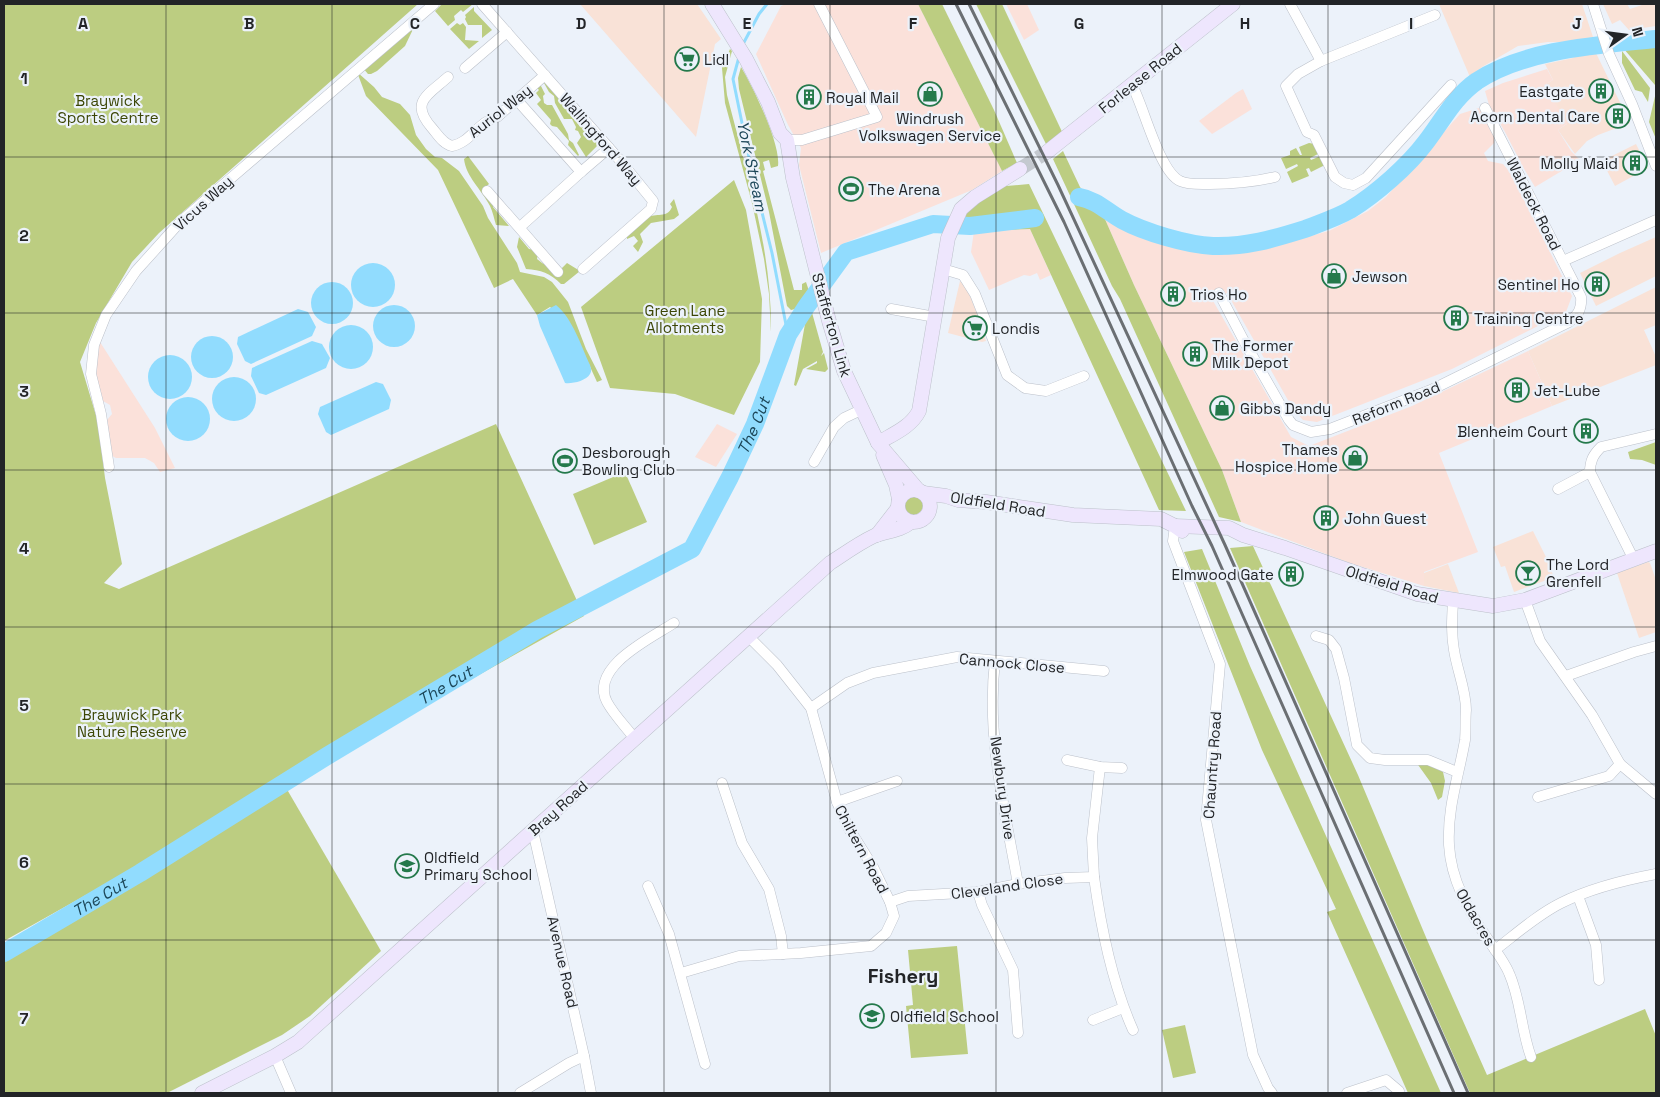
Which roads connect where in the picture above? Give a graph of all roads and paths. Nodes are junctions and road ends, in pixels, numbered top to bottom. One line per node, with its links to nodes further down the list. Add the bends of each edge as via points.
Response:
1 (434, 4): 40 (street, Vicus Way, via 181,221 136,271 106,315 94,345 91,374)
2 (482, 4): 9 (street, Wallingford Way)
3 (712, 4): 18 (main road, via 746,59 780,133)
4 (818, 4): 18 (street, via 877,117 802,140)
5 (1233, 4): 15 (main road, Forlease Road)
6 (1290, 4): 10 (street)
7 (1594, 4): 21 (street, via 1610,54 1636,102)
8 (1435, 15): 10 (street)
9 (507, 32): 11 (street); 12 (street, Wallingford Way)
10 (1321, 61): 14 (street, via 1298,74 1286,86 1307,132 1314,136 1335,177 1353,185 1366,178)
11 (465, 68)
12 (545, 75): 16 (street, Auriol Way); 19 (street, Wallingford Way)
13 (448, 77): 16 (street, Auriol Way, via 422,100 421,111 423,118 445,143 454,146 463,141)
14 (1451, 85)
15 (1132, 86): 20 (main road, Forlease Road); 24 (street, via 1162,157 1170,173 1179,181 1221,184 1262,175)
16 (517, 100): 23 (street)
17 (1485, 108): 28 (street, Waldeck Road)
18 (787, 140): 36 (main road, Stafferton Link, via 793,178 829,321 844,371)
19 (609, 148): 23 (street); 29 (street, Wallingford Way, via 652,198 653,206)
20 (1047, 152)
21 (1656, 166)
22 (1020, 169): 30 (main road, via 961,209 948,238)
23 (581, 172): 27 (street)
24 (1276, 177)
25 (487, 191): 27 (street)
26 (1656, 220): 28 (street, Waldeck Road)
27 (520, 227): 31 (street)
28 (1563, 261): 32 (street, Reform Road, via 1582,302 1580,310 1569,322 1431,390 1321,432 1304,430 1289,420)
29 (583, 268)
30 (944, 269): 34 (main road); 35 (street, via 963,275 976,294 1007,375 1025,388 1046,391)
31 (558, 272)
32 (1220, 294)
33 (892, 309): 34 (street)
34 (935, 316): 38 (main road, via 919,410 909,424)
35 (1084, 376)
36 (861, 410): 38 (main road, Stafferton Link); 39 (street, via 834,427)
37 (1656, 434): 41 (street, via 1601,448 1590,462)
38 (878, 443): 43 (main road, Stafferton Link); 45 (main road, via 896,485)
39 (814, 462)
40 (109, 467)
41 (1590, 472): 42 (street); 51 (street)
42 (1558, 489)
43 (921, 492): 44 (main road, Oldfield Road); 45 (main road, via 906,492); 46 (main road, Oldfield Road, via 928,497)
44 (958, 500): 46 (main road); 48 (main road, Oldfield Road, via 1073,515 1161,519)
45 (898, 504): 47 (main road, via 901,516); 49 (main road)
46 (928, 512): 47 (main road, Oldfield Road, via 922,520)
47 (911, 522): 49 (main road, Bray Road)
48 (1175, 526): 53 (main road, Oldfield Road, via 1187,536 1243,535 1417,594); 98 (street, Chauntry Road, via 1173,541 1220,664 1206,820 1253,1055)
49 (877, 535): 55 (main road, Bray Road, via 830,563)
50 (1656, 551): 51 (main road, Oldfield Road)
51 (1634, 560): 52 (main road, Oldfield Road)
52 (1525, 600): 53 (main road, Oldfield Road, via 1493,606); 60 (street, via 1540,641)
53 (1454, 601): 67 (street, Oldacres, via 1454,649 1466,707 1465,739)
54 (674, 622): 62 (street, via 616,661 606,677 606,701)
55 (748, 636): 61 (street, Chiltern Road); 62 (main road, Bray Road)
56 (1316, 636): 67 (street, via 1329,640 1336,649 1357,746 1370,758 1428,760)
57 (1656, 646): 60 (street)
58 (995, 661): 59 (street, Cannock Close); 61 (street, Cannock Close, via 957,657 873,673 847,683); 76 (street, Newbury Drive, via 995,756)
59 (1104, 671)
60 (1566, 676): 64 (street)
61 (811, 708): 72 (street, Chiltern Road)
62 (635, 739): 73 (main road, Bray Road)
63 (1067, 760): 65 (street)
64 (1620, 764): 70 (street); 71 (street, via 1609,776)
65 (1100, 767): 66 (street); 75 (street, via 1092,838)
66 (1122, 768)
67 (1457, 772): 81 (street, Oldacres, via 1448,827 1453,870 1460,893)
68 (897, 781): 72 (street)
69 (722, 783): 82 (street, via 742,843 769,889)
70 (1656, 794)
71 (1538, 797)
72 (837, 802): 80 (street, Chiltern Road)
73 (533, 831): 89 (main road, Bray Road, via 305,1036); 90 (street, Avenue Road)
74 (1656, 874): 79 (street, via 1615,882)
75 (1094, 877): 76 (street, Cleveland Close); 85 (street, via 1099,915)
76 (1018, 884): 78 (street, Cleveland Close)
77 (648, 886): 83 (street, via 670,934)
78 (978, 892): 80 (street, Cleveland Close, via 908,896); 88 (street, via 1013,970)
79 (1578, 896): 81 (street, via 1560,903); 84 (street, via 1596,945)
80 (890, 902): 82 (street, Chiltern Road, via 894,916 886,932 871,946)
81 (1495, 950): 91 (street, Oldacres, via 1513,982)
82 (783, 954): 83 (street, Chiltern Road, via 738,956)
83 (681, 973): 92 (street)
84 (1599, 980)
85 (1123, 1008): 86 (street); 87 (street)
86 (1093, 1020)
87 (1133, 1030)
88 (1018, 1033)
89 (275, 1056): 94 (main road, Bray Road); 95 (street)
90 (584, 1056): 96 (street); 97 (street, Avenue Road)
91 (1531, 1057)
92 (704, 1064)
93 (1399, 1090): 99 (street, via 1386,1080)
94 (202, 1093)
95 (291, 1093)
96 (520, 1093)
97 (591, 1093)
98 (1272, 1093)
99 (1347, 1093)

